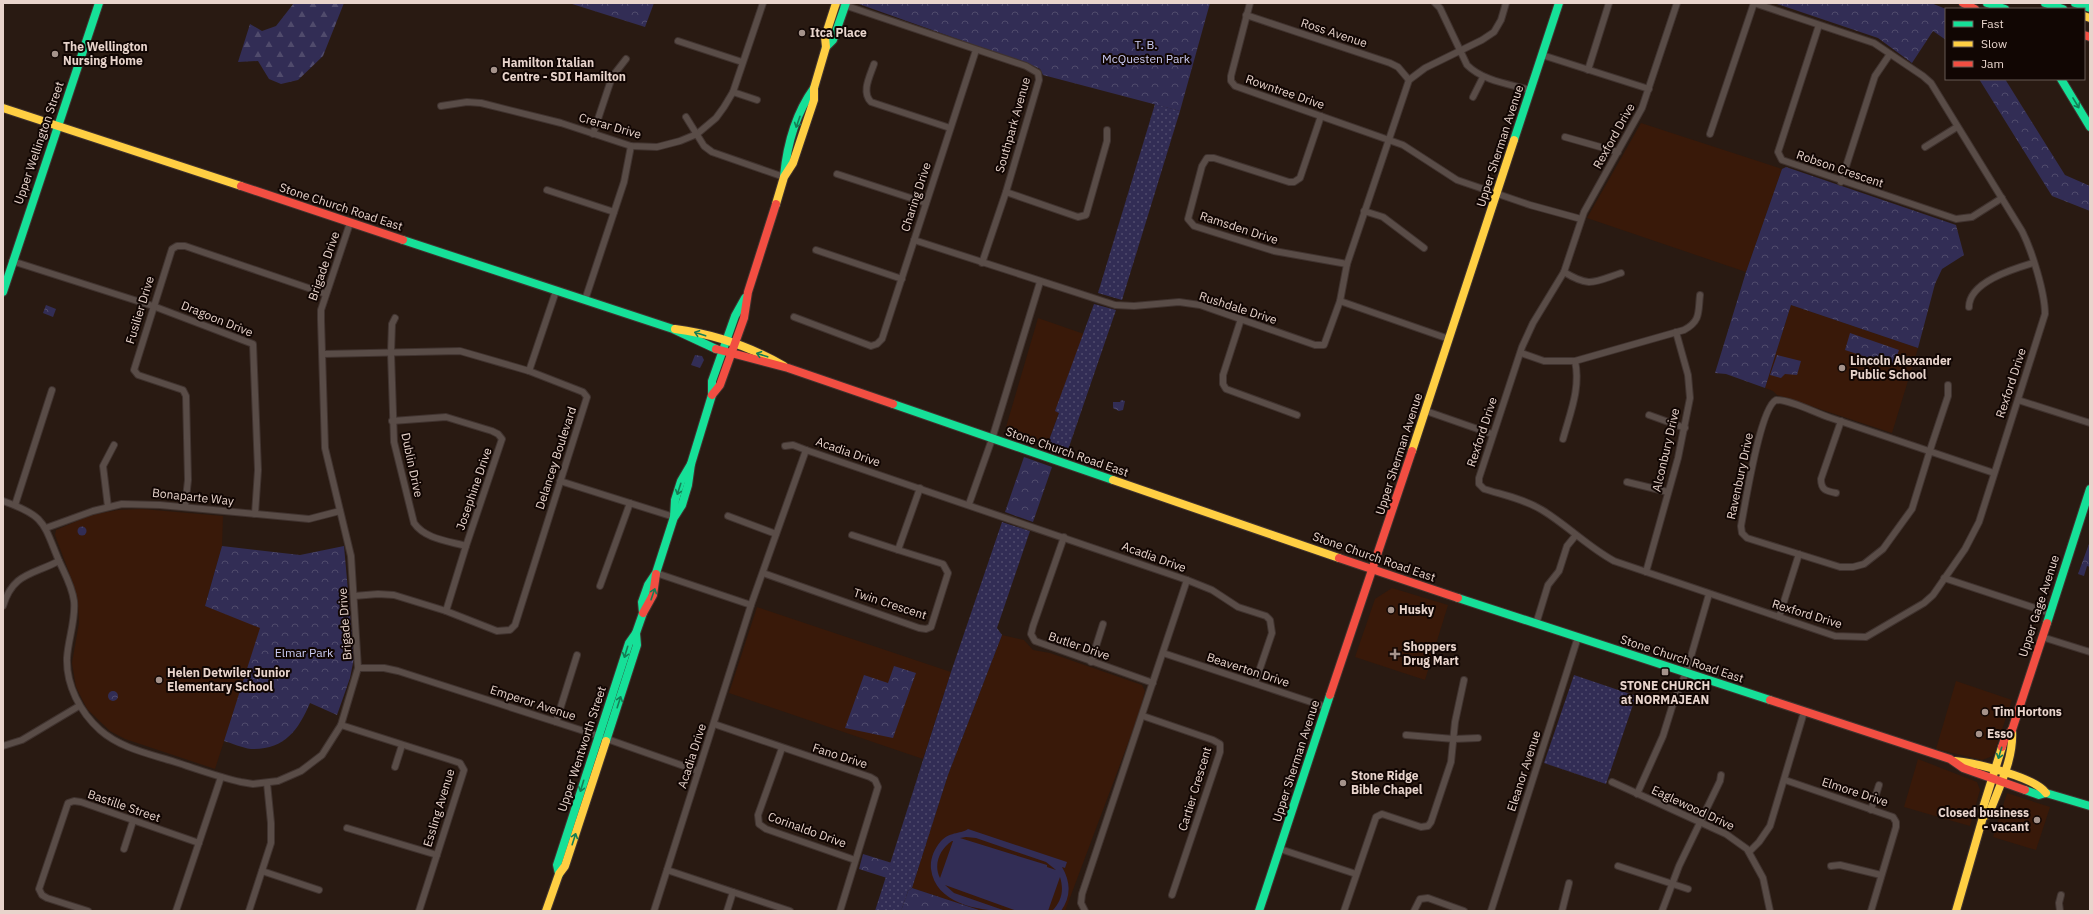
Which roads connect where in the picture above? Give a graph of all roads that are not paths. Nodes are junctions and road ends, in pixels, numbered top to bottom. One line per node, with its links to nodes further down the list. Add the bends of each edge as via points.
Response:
1 (99, 3): 42 (main road, Upper Wellington Street)
2 (763, 3): 27 (street, Crerar Drive)
3 (1250, 3): 19 (street, Rowntree Drive)
4 (1435, 3): 23 (street, via 1440,8)
5 (1506, 3): 23 (street, via 1494,32)
6 (1559, 3): 25 (main road, Upper Sherman Avenue)
7 (1609, 3): 29 (street)
8 (1677, 3): 33 (street, Rexford Drive)
9 (1754, 3): 20 (street, Rexford Drive); 49 (street)
10 (1963, 3): 15 (main road)
11 (1987, 3): 16 (main road)
12 (2045, 3): 17 (main road)
13 (2075, 3): 18 (main road)
14 (842, 4): 22 (street, Southpark Avenue); 56 (main road, Upper Wentworth Street, via 825,37 826,47 814,88 814,100 793,163)
15 (1973, 8)
16 (2002, 8)
17 (2060, 8)
18 (2090, 8)
19 (1246, 15): 31 (street, Ross Avenue, via 1390,63 1398,67); 40 (street, Rowntree Drive, via 1231,76 1232,84)
20 (1819, 25): 24 (street, Rexford Drive, via 1874,43); 57 (street, Robson Crescent, via 1778,154 1784,162)
21 (678, 41): 27 (street)
22 (976, 50): 45 (street, Charing Drive); 59 (street, Southpark Avenue, via 1028,67 1039,75)
23 (1460, 52): 30 (street, via 1467,65); 31 (street, via 1425,68)
24 (1890, 54): 44 (street, Rexford Drive, via 1931,84); 57 (street, via 1875,76)
25 (1542, 55): 29 (street); 34 (main road, Upper Sherman Avenue)
26 (626, 59): 47 (street, via 612,77)
27 (742, 62): 35 (street, Crerar Drive)
28 (874, 64): 45 (street, via 866,88 867,98 871,102)
29 (1588, 70): 33 (street)
30 (1483, 76): 34 (street); 36 (street)
31 (1410, 80): 51 (street)
32 (2062, 80): 43 (main road, one-way to 43)
33 (1649, 89): 54 (street, Rexford Drive, via 1642,108)
34 (1530, 90): 60 (main road, Upper Sherman Avenue)
35 (733, 92): 37 (street); 48 (street, Crerar Drive, via 716,118)
36 (1473, 97)
37 (757, 100)
38 (441, 106): 47 (street, Crerar Drive, via 467,102 481,103)
39 (3, 108): 42 (main road, Stone Church Road East)
40 (1321, 116): 51 (street, Rowntree Drive); 73 (street, Ramsden Drive, via 1298,180 1292,183 1217,158 1208,158 1202,166 1188,219 1194,226 1274,251)
41 (686, 117): 48 (street)
42 (57, 126): 66 (main road, Stone Church Road East); 70 (main road, Upper Wellington Street)
43 (2090, 126)
44 (1957, 127): 53 (street); 61 (street, Rexford Drive)
45 (950, 128): 62 (street, Charing Drive)
46 (1107, 130): 59 (street, via 1107,141 1086,215 1078,217)
47 (593, 134): 52 (street, Crerar Drive)
48 (697, 134): 52 (street, Crerar Drive, via 670,145); 56 (street, via 708,150 718,155)
49 (1710, 134)
50 (1565, 137): 54 (street)
51 (1388, 139): 60 (street, Rowntree Drive, via 1409,147 1457,180); 63 (street, Rushdale Drive)
52 (631, 146): 64 (street, via 624,182)
53 (1925, 147)
54 (1618, 152): 65 (street, Rexford Drive)
55 (837, 174): 62 (street)
56 (784, 177): 80 (main road, Upper Wentworth Street)
57 (1841, 182): 61 (street, Robson Crescent, via 1956,219 1972,217)
58 (547, 190): 64 (street)
59 (1006, 192): 71 (street, Southpark Avenue)
60 (1497, 193): 65 (street, Rowntree Drive); 91 (main road, Upper Sherman Avenue)
61 (2002, 198): 72 (street, Rexford Drive, via 2024,234)
62 (926, 203): 67 (street, Charing Drive)
63 (1364, 211): 68 (street, via 1382,217); 73 (street, Rushdale Drive)
64 (614, 212): 83 (street)
65 (1581, 219): 74 (street, Rexford Drive)
66 (350, 223): 78 (main road, Stone Church Road East); 81 (street, Brigade Drive)
67 (914, 240): 71 (street, Rushdale Drive); 76 (street, Charing Drive)
68 (1424, 248)
69 (816, 250): 76 (street)
70 (12, 261): 79 (main road, Upper Wellington Street); 85 (street, Dragoon Drive)
71 (982, 263): 77 (street, Rushdale Drive)
72 (2034, 263): 86 (street, via 1992,278 1974,292); 102 (street, Rexford Drive, via 2045,303 2045,314)
73 (1347, 264): 84 (street, Rushdale Drive)
74 (1564, 272): 75 (street, via 1585,283); 95 (street, Rexford Drive, via 1532,323)
75 (1621, 273)
76 (902, 279): 87 (street, Charing Drive, via 882,339 877,344 871,346)
77 (1040, 282): 89 (street, Rushdale Drive, via 1115,305 1179,302 1200,305); 111 (street)
78 (556, 291): 83 (main road, Stone Church Road East); 98 (street)
79 (3, 292)
80 (748, 292): 92 (main road, Upper Wentworth Street, via 735,316); 93 (main road, Upper Wentworth Street, via 744,318)
81 (326, 294): 85 (street, Fusilier Drive, via 185,246 177,246 172,249 169,256); 96 (street, Brigade Drive, via 321,310)
82 (1700, 295): 90 (street, via 1698,318 1691,326)
83 (585, 300): 92 (main road, Stone Church Road East, via 672,329 687,338)
84 (1340, 301): 89 (street, Rushdale Drive, via 1324,345 1315,345); 91 (street)
85 (153, 306): 129 (street, Fusilier Drive, via 134,370 138,375 183,390 186,396 188,473); 131 (street, Dragoon Drive, via 253,344 258,470)
86 (1969, 307)
87 (794, 317)
88 (395, 318): 94 (street, Dublin Drive, via 392,324)
89 (1240, 319): 104 (street, via 1223,375 1223,384 1226,389)
90 (1676, 332): 97 (street); 109 (street, Alconbury Drive, via 1688,375 1690,398)
91 (1449, 339): 103 (main road, Upper Sherman Avenue)
92 (724, 346): 93 (main road, Stone Church Road East); 101 (main road, Upper Wentworth Street, via 712,381)
93 (733, 349): 101 (main road, Upper Wentworth Street, via 720,385); 111 (main road, Stone Church Road East, via 770,357 788,368)
94 (391, 353): 96 (street, Delancey Boulevard); 98 (street, Delancey Boulevard, via 460,351); 106 (street, Dublin Drive)
95 (1521, 353): 97 (street, via 1544,361); 110 (street, Rexford Drive)
96 (323, 354): 130 (street, Brigade Drive, via 325,448)
97 (1575, 361): 112 (street, via 1578,374 1577,389)
98 (529, 371): 118 (street, Delancey Boulevard, via 583,392 587,397)
99 (1948, 385): 116 (street, via 1948,396)
100 (52, 390): 127 (street)
101 (712, 395): 133 (main road, Upper Wentworth Street, via 691,464 682,505)
102 (2018, 400): 108 (street); 117 (street, Rexford Drive)
103 (1426, 411): 110 (street); 143 (main road, Upper Sherman Avenue)
104 (1297, 415)
105 (1649, 415): 109 (street)
106 (392, 421): 139 (street, Dublin Drive, via 397,456 414,524 419,531 427,535); 139 (street, Josephine Drive, via 446,417 492,431 502,439)
107 (1840, 421): 116 (street, Ravenbury Drive); 123 (street, via 1821,481 1824,490); 141 (street, Ravenbury Drive, via 1776,400 1769,406 1760,434 1741,526 1742,533 1747,538)
108 (2090, 423)
109 (1685, 428): 122 (street, Alconbury Drive)
110 (1492, 434): 137 (street, Rexford Drive, via 1479,484 1484,489 1527,502)
111 (992, 439): 126 (street); 143 (main road, Stone Church Road East)
112 (1563, 439)
113 (114, 445): 128 (street, via 103,466)
114 (785, 446): 115 (street, Acadia Drive, via 793,445)
115 (806, 450): 120 (street, Acadia Drive); 135 (street, Acadia Drive)
116 (1930, 451): 117 (street, Ravenbury Drive); 141 (street, Ravenbury Drive, via 1912,508 1878,555 1864,564 1840,567)
117 (1994, 473): 147 (street, Rexford Drive, via 1976,531)
118 (560, 481): 125 (street); 154 (street, Delancey Boulevard, via 515,625 510,630 497,631)
119 (1628, 482): 122 (street)
120 (920, 488): 126 (street, Acadia Drive); 140 (street)
121 (2090, 489): 155 (main road, Upper Gage Avenue)
122 (1668, 492): 144 (street, Alconbury Drive)
123 (1836, 493)
124 (3, 501): 127 (street, Brigade Drive)
125 (630, 503): 133 (street); 149 (street)
126 (969, 504): 138 (street, Acadia Drive)
127 (14, 505): 134 (street, Brigade Drive, via 33,514)
128 (108, 507): 129 (street, Bonaparte Way, via 141,503); 134 (street, Bonaparte Way)
129 (184, 507): 131 (street, Bonaparte Way)
130 (340, 511): 131 (street, Bonaparte Way, via 309,519); 151 (street, Brigade Drive, via 350,552)
131 (255, 514)
132 (728, 516): 135 (street)
133 (674, 517): 145 (main road, Upper Wentworth Street)
134 (46, 528): 142 (street, Brigade Drive)
135 (776, 534): 146 (street, Acadia Drive)
136 (852, 535): 140 (street)
137 (1576, 535): 144 (street, Rexford Drive, via 1614,561); 158 (street, via 1567,546 1559,571 1548,585)
138 (1064, 537): 148 (street, Acadia Drive); 165 (street, Butler Drive, via 1031,634 1035,641 1042,645)
139 (466, 546): 154 (street, Josephine Drive)
140 (898, 550): 146 (street, Twin Crescent, via 943,564 948,573 933,622 931,627 926,629)
141 (1799, 554): 156 (street)
142 (59, 561): 153 (street, via 14,583); 171 (street, Brigade Drive, via 68,578 74,601 67,657 68,672)
143 (1374, 570): 158 (main road, Stone Church Road East); 172 (main road, Upper Sherman Avenue)
144 (1646, 572): 150 (street, Rexford Drive)
145 (656, 573): 152 (street); 159 (main road, Upper Wentworth Street, via 656,587)
146 (763, 573): 152 (street, Acadia Drive)
147 (1944, 578): 155 (street); 156 (street, Rexford Drive, via 1924,603 1866,637 1835,636)
148 (1188, 580): 163 (street, Acadia Drive); 170 (street, via 1212,590 1238,607 1266,616 1270,620 1272,632)
149 (600, 586)
150 (1709, 594): 156 (street, Rexford Drive); 167 (street)
151 (354, 596): 154 (street, Delancey Boulevard, via 394,594); 166 (street, Brigade Drive)
152 (751, 604): 176 (street, Acadia Drive)
153 (3, 606)
154 (446, 611)
155 (2050, 613): 161 (main road, Upper Gage Avenue)
156 (1779, 617)
157 (1103, 624): 165 (street)
158 (1536, 624): 160 (main road, Stone Church Road East)
159 (636, 633): 179 (main road, Upper Wentworth Street, one-way to 179, via 629,642); 181 (main road, Upper Wentworth Street, one-way to 159, via 637,645)
160 (1578, 637): 167 (main road, Stone Church Road East); 238 (street, Eleanor Avenue)
161 (2042, 637): 162 (street); 189 (main road, Upper Gage Avenue, via 2012,730 2005,738)
162 (2090, 652)
163 (1163, 653): 169 (street, Acadia Drive); 170 (street, Beaverton Drive)
164 (577, 655): 175 (street)
165 (1091, 662): 169 (street, Butler Drive)
166 (358, 668): 175 (street, Emperor Avenue, via 398,671); 177 (street, Brigade Drive)
167 (1686, 672): 173 (main road, Stone Church Road East); 198 (street, via 1663,736)
168 (1464, 680): 182 (street)
169 (1153, 683): 174 (street, Acadia Drive)
170 (1255, 683): 172 (street, Beaverton Drive)
171 (79, 706): 184 (street, via 22,740); 191 (street, Brigade Drive, via 100,731 119,743)
172 (1326, 707): 206 (main road, Upper Sherman Avenue)
173 (1804, 712): 186 (main road, Stone Church Road East); 192 (street)
174 (1143, 716): 222 (street, Cartier Crescent, via 1220,744 1220,752); 233 (street, Acadia Drive, via 1082,894 1081,903)
175 (556, 722): 179 (street, Emperor Avenue)
176 (714, 724): 185 (street, Fano Drive); 188 (street, Acadia Drive)
177 (341, 725): 183 (street, Essling Avenue); 195 (street, Brigade Drive, via 328,747 313,763 289,777)
178 (1406, 735): 182 (street)
179 (598, 736): 181 (street, Emperor Avenue); 214 (main road, Upper Wentworth Street, one-way to 214, via 557,865)
180 (1478, 738): 182 (street)
181 (606, 739): 188 (street, Emperor Avenue); 214 (main road, Upper Wentworth Street, one-way to 181, via 565,866)
182 (1454, 739): 215 (street, via 1451,762 1431,822 1428,826 1421,827 1382,814 1376,816)
183 (402, 745): 187 (street); 208 (street, Essling Avenue, via 460,763 464,770)
184 (3, 746)
185 (782, 748): 209 (street, Fano Drive, via 875,780 878,787); 209 (street, Corinaldo Drive, via 758,815 759,824 766,829)
186 (1954, 761): 189 (main road, Stone Church Road East, via 1966,761); 193 (main road, Stone Church Road East, via 1963,768)
187 (395, 768)
188 (698, 771): 212 (street, Acadia Drive)
189 (1999, 772): 193 (main road, Upper Gage Avenue); 197 (main road, Stone Church Road East, via 2041,787)
190 (1720, 775): 202 (street)
191 (221, 777): 195 (street, Brigade Drive, via 247,783); 204 (street)
192 (1785, 780): 200 (street, Elmore Drive); 207 (street, via 1770,826)
193 (1996, 780): 197 (main road, Stone Church Road East, via 2039,795); 243 (main road, Upper Gage Avenue, via 1988,814 1983,817)
194 (1612, 782): 198 (street, Eaglewood Drive)
195 (267, 783): 213 (street, via 271,833)
196 (1879, 785): 200 (street)
197 (2046, 793): 199 (main road, Stone Church Road East)
198 (1637, 794): 202 (street, Eaglewood Drive)
199 (2090, 806)
200 (1871, 810): 216 (street, Elmore Drive, via 1890,815 1896,822)
201 (133, 821): 204 (street, Bastille Street); 205 (street); 224 (street, Bastille Street, via 74,801 65,808 39,889 42,895 48,898)
202 (1700, 821): 207 (street, Eaglewood Drive, via 1726,834); 218 (street)
203 (347, 828): 208 (street)
204 (199, 843): 225 (street)
205 (124, 849)
206 (1280, 849): 215 (street); 234 (main road, Upper Sherman Avenue)
207 (1749, 852): 241 (street, Eaglewood Drive, via 1763,878)
208 (437, 855): 227 (street, Essling Avenue)
209 (855, 860): 232 (street, Fano Drive)
210 (1618, 866): 218 (street)
211 (1831, 866): 216 (street, via 1840,865)
212 (667, 870): 221 (street); 229 (street, Acadia Drive)
213 (262, 871): 219 (street); 226 (street)
214 (559, 874): 228 (main road, Upper Wentworth Street)
215 (1356, 874): 235 (street)
216 (1881, 875): 242 (street, Elmore Drive)
217 (1569, 884): 239 (street)
218 (1671, 884): 220 (street); 240 (street)
219 (319, 890)
220 (1688, 890)
221 (733, 892): 230 (street); 231 (street)
222 (1172, 895)
223 (2062, 895): 244 (street)
224 (88, 911)
225 (176, 911)
226 (249, 911)
227 (419, 911)
228 (546, 911)
229 (654, 911)
230 (727, 911)
231 (790, 911)
232 (840, 911)
233 (1085, 911)
234 (1259, 911)
235 (1344, 911)
236 (1414, 911): 237 (street, via 1420,899 1428,898)
237 (1464, 911)
238 (1491, 911)
239 (1562, 911)
240 (1662, 911)
241 (1770, 911)
242 (1871, 911)
243 (1956, 911)
244 (2060, 911)

